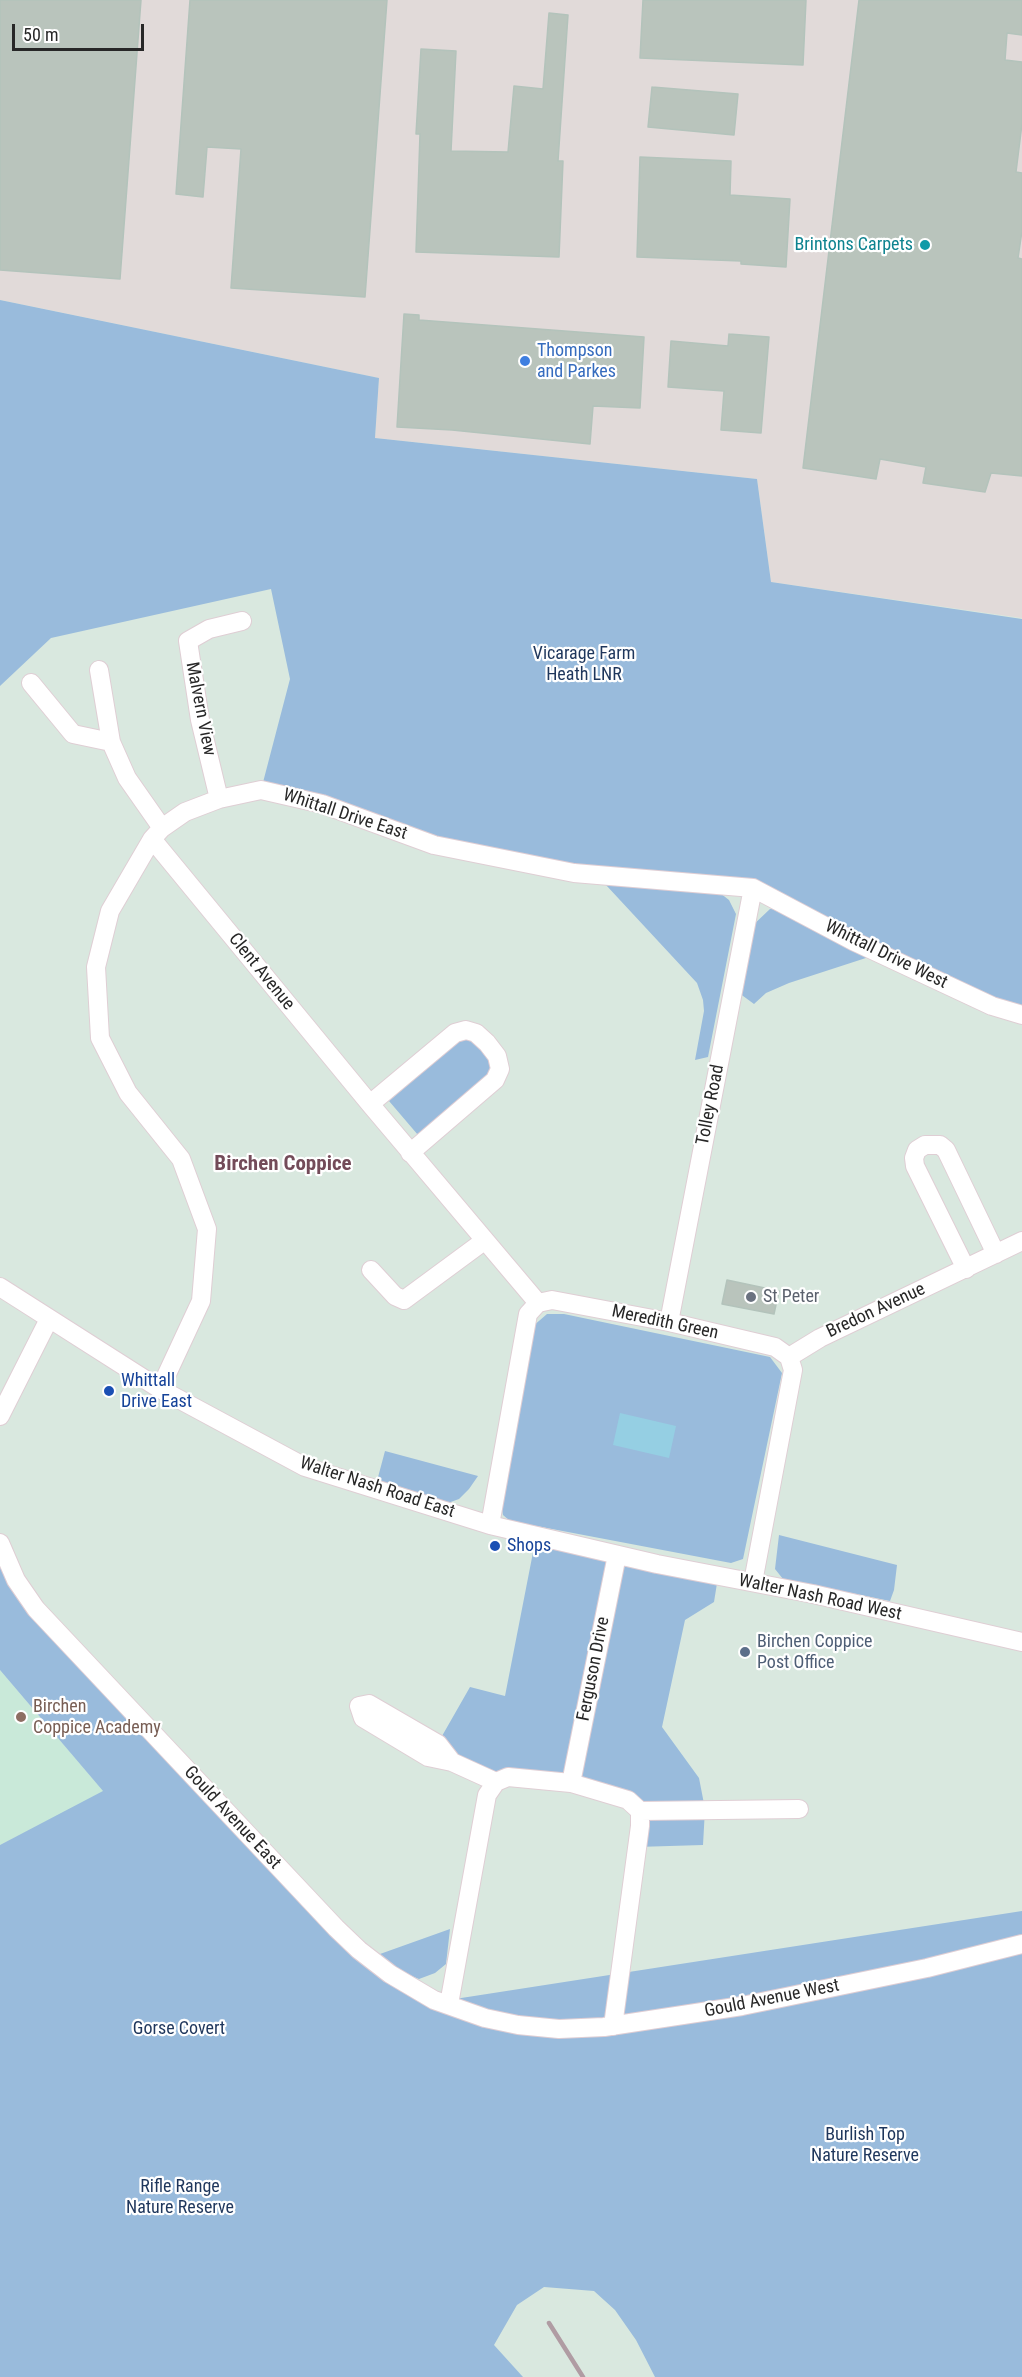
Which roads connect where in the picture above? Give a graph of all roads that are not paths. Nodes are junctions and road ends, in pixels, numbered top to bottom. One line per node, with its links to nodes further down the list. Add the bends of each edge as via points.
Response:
1 (242, 621): 5 (street, Malvern View, via 209,629 188,641 200,720)
2 (99, 670): 4 (street, Clent Avenue)
3 (31, 683): 4 (street, via 73,734)
4 (111, 742): 6 (street, Clent Avenue)
5 (219, 799): 6 (street, Whittall Drive East, via 185,812); 7 (street, Whittall Drive East, via 261,790 322,804 434,844 574,873)
6 (157, 834): 9 (street, Clent Avenue); 21 (street, Whittall Drive East, via 110,911 96,967 100,1038 128,1092 181,1159 207,1229 201,1301)
7 (753, 888): 8 (street, Whittall Drive West, via 853,941 992,1006); 19 (street, Tolley Road)
8 (1022, 1015)
9 (370, 1104): 10 (street, Clent Avenue); 10 (street, via 455,1033 476,1033 487,1043 497,1056 500,1070 495,1080)
10 (410, 1153): 11 (street, Clent Avenue)
11 (484, 1241): 15 (street, via 404,1300 395,1296); 17 (street, Clent Avenue)
12 (1022, 1241): 13 (street, Bredon Avenue)
13 (996, 1254): 14 (street, Bredon Avenue); 14 (street, via 946,1150 940,1144 925,1145 917,1150 915,1166)
14 (966, 1269): 20 (street, Bredon Avenue, via 820,1338)
15 (371, 1270)
16 (0, 1287): 18 (street, Walter Nash Road East)
17 (538, 1303): 19 (street, Meredith Green, via 552,1300); 23 (street, via 528,1314)
18 (49, 1319): 21 (street, Walter Nash Road East); 22 (street)
19 (669, 1322): 20 (street, Meredith Green, via 775,1347)
20 (789, 1357): 26 (street, via 793,1370)
21 (160, 1389): 23 (street, Walter Nash Road East, via 304,1467)
22 (0, 1416)
23 (490, 1526): 25 (street, Walter Nash Road East)
24 (0, 1543): 34 (street, Gould Avenue East, via 16,1580 36,1609 336,1928 390,1974 434,2000)
25 (617, 1555): 26 (street, Walter Nash Road West); 30 (street, Ferguson Drive)
26 (753, 1582): 27 (street, Walter Nash Road West)
27 (1022, 1642)
28 (452, 1762): 29 (street)
29 (496, 1782): 30 (street, via 508,1777); 34 (street, via 487,1795)
30 (571, 1784): 32 (street, via 628,1800)
31 (799, 1809): 32 (street)
32 (640, 1811): 36 (street)
33 (1022, 1944): 36 (street, Gould Avenue West, via 742,2006)
34 (449, 2004): 35 (street, Gould Avenue East)
35 (518, 2025): 36 (street, Gould Avenue West, via 559,2029)
36 (613, 2026)

